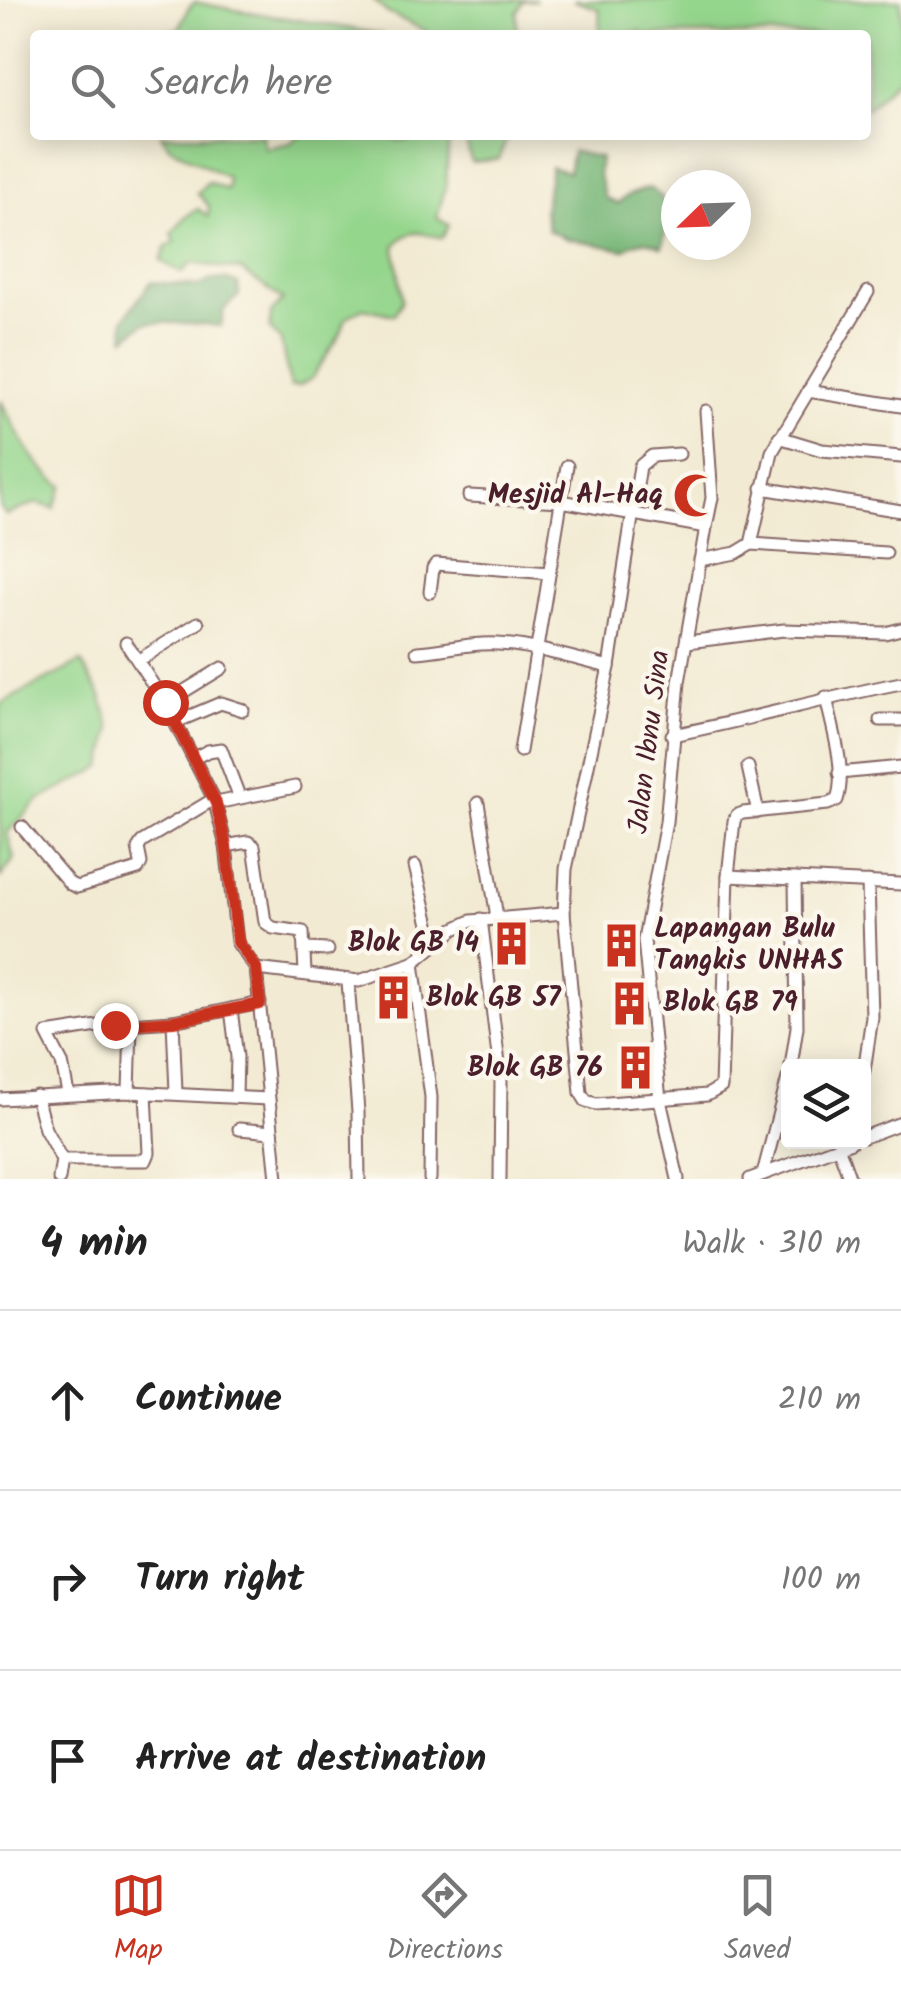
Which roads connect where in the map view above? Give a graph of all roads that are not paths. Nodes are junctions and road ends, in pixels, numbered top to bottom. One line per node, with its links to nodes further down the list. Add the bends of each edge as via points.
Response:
1 (868, 292): 2 (street)
2 (808, 391): 3 (street); 5 (street)
3 (901, 406)
4 (706, 411): 14 (street, Jalan Ibnu Sina, via 712,498)
5 (779, 437): 7 (street, via 822,450); 9 (street)
6 (679, 454): 13 (street, via 642,462)
7 (901, 457)
8 (567, 466): 11 (street)
9 (762, 488): 12 (street); 15 (street)
10 (469, 496): 11 (street)
11 (560, 501): 13 (street); 18 (street)
12 (901, 511)
13 (634, 514): 14 (street); 27 (street)
14 (706, 527): 17 (street, Jalan Ibnu Sina)
15 (750, 544): 16 (street); 17 (street)
16 (886, 552)
17 (700, 560): 22 (street, Jalan Ibnu Sina)
18 (549, 572): 19 (street, via 436,564); 24 (street)
19 (430, 592)
20 (198, 622): 26 (street)
21 (901, 629): 22 (street, via 784,630)
22 (688, 642): 36 (street, Jalan Ibnu Sina)
23 (126, 643): 26 (street)
24 (538, 650): 25 (street, via 480,644); 27 (street); 37 (street)
25 (417, 652)
26 (138, 660): 31 (street)
27 (609, 667): 54 (street, via 566,869)
28 (222, 668): 31 (street)
29 (901, 683): 30 (street)
30 (826, 698): 36 (street); 41 (street)
31 (165, 702): 35 (street)
32 (244, 710): 35 (street, via 222,703)
33 (880, 720): 34 (street)
34 (901, 720)
35 (176, 722): 38 (street)
36 (672, 735): 78 (street, Jalan Ibnu Sina, via 666,822 645,929)
37 (520, 750)
38 (194, 758): 43 (street, via 221,749); 44 (street)
39 (901, 767): 41 (street)
40 (748, 768): 46 (street)
41 (839, 774): 46 (street, via 837,800)
42 (295, 787): 43 (street)
43 (238, 796): 44 (street)
44 (215, 801): 47 (street, via 142,842 138,869 77,887); 48 (street)
45 (478, 803): 55 (street)
46 (758, 812): 50 (street, via 734,821)
47 (22, 827)
48 (226, 846): 58 (street, via 254,846 265,922 304,932); 61 (street, via 238,942)
49 (415, 866): 57 (street)
50 (728, 876): 51 (street); 78 (street, via 721,1087 707,1096)
51 (795, 879): 52 (street); 68 (street)
52 (868, 882): 53 (street); 69 (street, via 872,1016)
53 (901, 884)
54 (564, 912): 55 (street); 78 (street, via 586,1101)
55 (497, 917): 56 (street)
56 (481, 920): 57 (street, via 462,924); 92 (street, via 501,1080)
57 (434, 945): 60 (street)
58 (306, 948): 59 (street); 62 (street)
59 (328, 950)
60 (414, 962): 63 (street); 91 (street, via 431,1098)
61 (256, 968): 62 (street); 64 (street)
62 (306, 973): 63 (street)
63 (348, 982): 90 (street)
64 (260, 1004): 65 (street); 77 (street)
65 (230, 1009): 66 (street); 75 (street)
66 (173, 1021): 67 (street); 71 (street)
67 (131, 1025): 70 (street); 72 (street, via 47,1034)
68 (792, 1059)
69 (866, 1059)
70 (129, 1092): 72 (street); 73 (street)
71 (176, 1092): 73 (street); 75 (street)
72 (68, 1093): 74 (street)
73 (146, 1093): 86 (street, via 146,1160)
74 (36, 1096): 76 (street); 86 (street)
75 (236, 1096): 77 (street)
76 (0, 1098)
77 (268, 1099): 82 (street)
78 (660, 1100): 93 (street)
79 (781, 1100): 87 (street)
80 (901, 1123): 83 (street)
81 (238, 1129): 82 (street)
82 (272, 1132): 89 (street)
83 (871, 1134)
84 (830, 1149): 87 (street)
85 (847, 1149): 94 (street)
86 (62, 1160): 88 (street)
87 (757, 1177)
88 (59, 1179)
89 (277, 1179)
90 (359, 1179)
91 (430, 1179)
92 (500, 1179)
93 (678, 1179)
94 (850, 1179)

